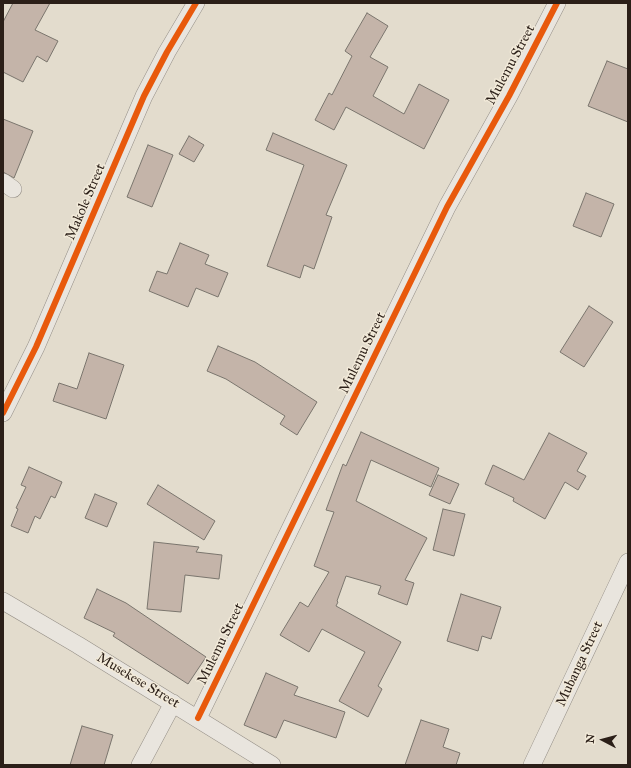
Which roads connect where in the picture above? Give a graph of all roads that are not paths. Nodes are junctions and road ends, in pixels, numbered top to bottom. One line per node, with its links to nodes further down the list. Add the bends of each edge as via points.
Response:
1 (196, 3): 3 (street, Makole Street, via 144,96 36,347)
2 (556, 3): 7 (street, Mulemu Street, via 510,96 447,207)
3 (3, 413)
4 (628, 562): 10 (street, Mubanga Street)
5 (3, 601): 6 (street, Musekese Street)
6 (173, 703): 7 (street, Musekese Street); 8 (street)
7 (198, 718): 9 (street, Musekese Street)
8 (140, 765)
9 (272, 765)
10 (532, 765)

